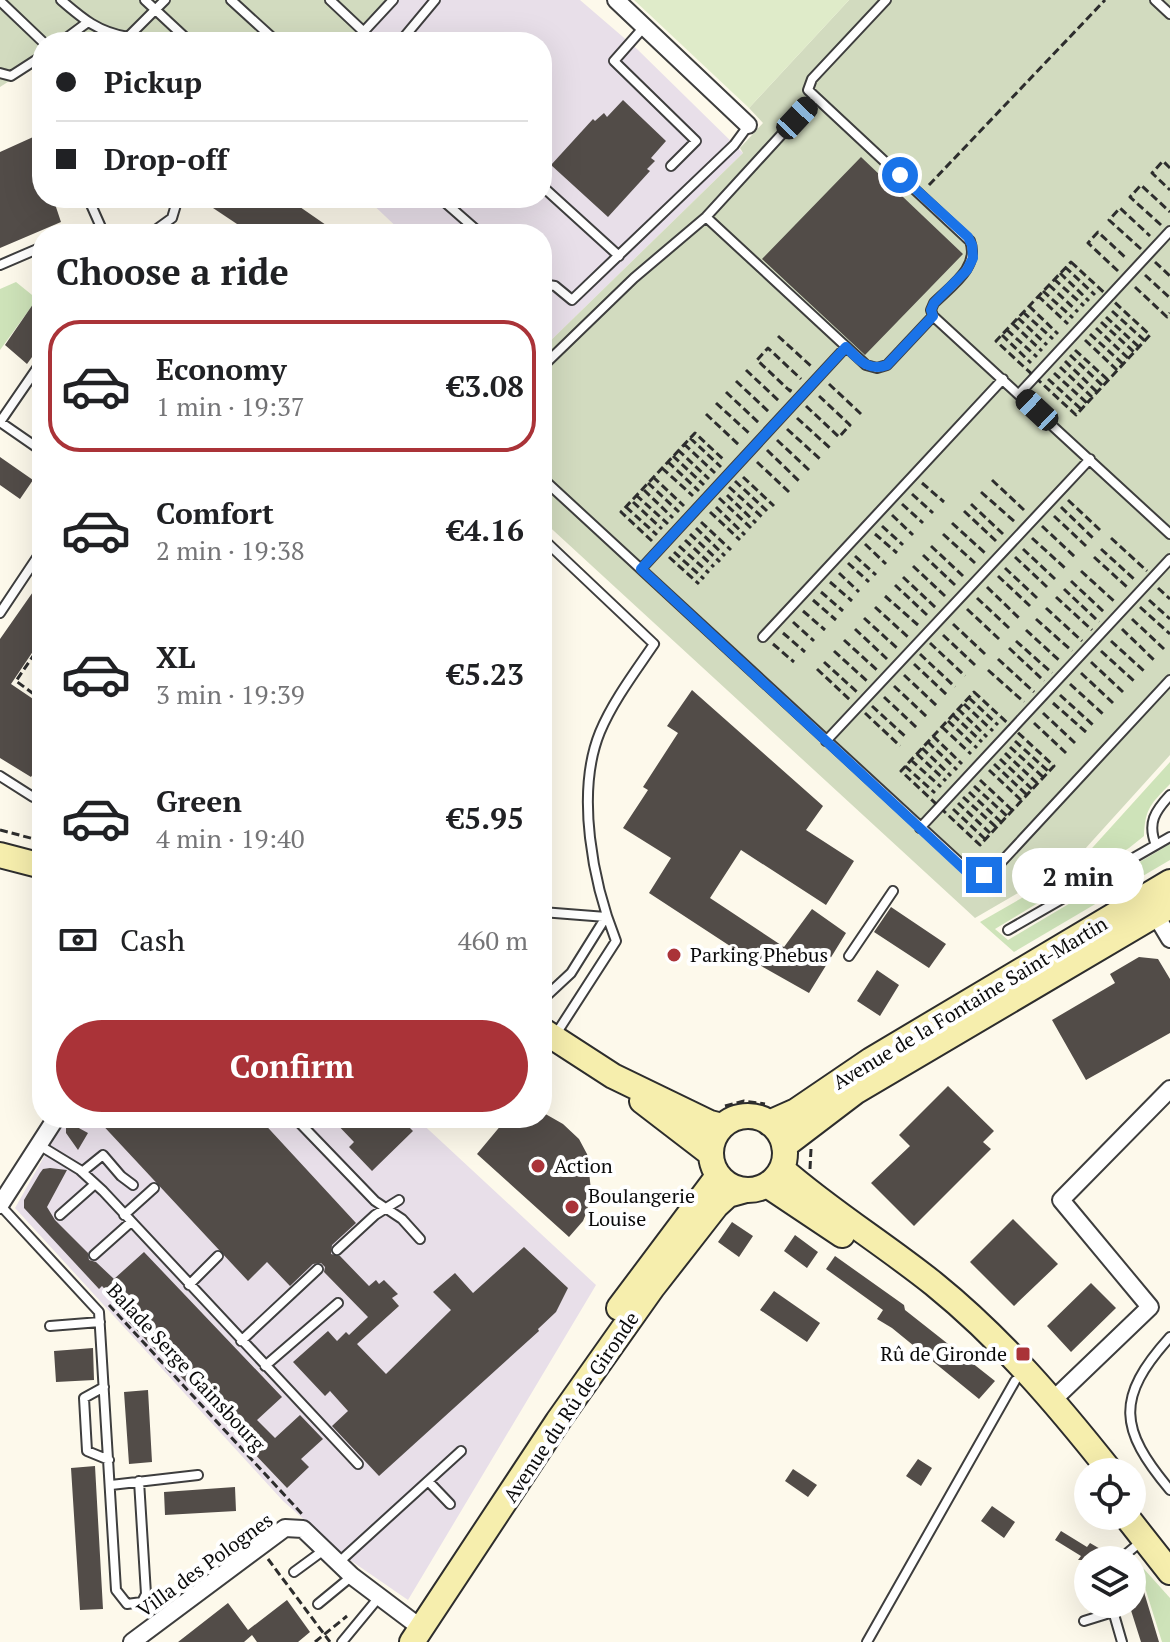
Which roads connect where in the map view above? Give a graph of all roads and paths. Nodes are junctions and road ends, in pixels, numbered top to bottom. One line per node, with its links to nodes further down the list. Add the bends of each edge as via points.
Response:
1 (61, 0): 15 (lane)
2 (145, 0): 13 (lane)
3 (165, 0): 13 (lane)
4 (231, 0): 22 (lane)
5 (330, 0): 23 (lane)
6 (393, 0): 23 (lane)
7 (435, 0): 24 (lane)
8 (616, 0): 16 (street)
9 (886, 0): 27 (lane, via 810,82 808,90)
10 (1105, 0): 32 (path)
11 (1155, 0): 14 (lane)
12 (0, 1): 17 (lane)
13 (156, 10): 20 (lane); 21 (lane)
14 (1170, 14)
15 (88, 22): 18 (lane); 19 (lane)
16 (645, 26): 28 (street); 29 (lane, via 614,61 696,141)
17 (33, 32)
18 (74, 32)
19 (105, 32)
20 (133, 32)
21 (179, 32)
22 (266, 32)
23 (364, 32)
24 (408, 32)
25 (32, 62): 26 (lane, via 11,76)
26 (0, 73)
27 (815, 98): 32 (lane); 37 (lane)
28 (748, 125): 44 (lane, via 734,145)
29 (671, 166)
30 (1170, 168): 31 (path, via 1163,161 1152,173)
31 (1170, 190)
32 (921, 194): 47 (lane, via 968,237 974,251 967,270 932,306)
33 (552, 195): 44 (lane)
34 (175, 208): 39 (lane)
35 (451, 208): 40 (lane)
36 (1170, 212): 41 (path, via 1141,185 1130,197)
37 (706, 217): 48 (lane); 49 (lane)
38 (1109, 220): 42 (path, via 1120,208)
39 (164, 224)
40 (470, 224)
41 (1170, 232): 42 (lane)
42 (1158, 244): 52 (lane)
43 (32, 251): 45 (lane)
44 (619, 256): 46 (lane, via 572,300)
45 (0, 265)
46 (552, 286)
47 (933, 316): 48 (lane, via 882,368 866,365); 51 (lane)
48 (846, 347): 55 (lane)
49 (552, 356)
50 (32, 376): 53 (lane, via 0,422)
51 (1003, 379): 52 (lane); 56 (lane)
52 (1019, 394): 54 (lane)
53 (32, 444)
54 (1090, 459): 59 (lane); 74 (lane)
55 (733, 469): 63 (path); 84 (lane); 84 (path, via 695,433 636,495 621,512)
56 (914, 475): 57 (lane); 61 (path)
57 (903, 486): 60 (lane); 67 (path)
58 (552, 487): 96 (lane)
59 (1056, 495): 65 (lane); 72 (path); 77 (path)
60 (894, 496): 64 (lane); 69 (path)
61 (944, 502)
62 (971, 504): 80 (path)
63 (774, 506)
64 (883, 507): 68 (lane); 75 (path)
65 (1045, 507): 80 (lane); 82 (path)
66 (964, 511): 80 (path)
67 (933, 513)
68 (873, 518): 71 (lane); 79 (path)
69 (923, 523)
70 (952, 523): 100 (path)
71 (866, 526): 76 (lane); 87 (path)
72 (1100, 530)
73 (943, 534): 100 (path)
74 (1170, 534)
75 (913, 535)
76 (857, 536): 85 (lane); 92 (path)
77 (1093, 538)
78 (1111, 538): 106 (path)
79 (903, 545)
80 (1009, 545): 99 (path); 100 (lane); 105 (path)
81 (931, 546): 100 (path)
82 (1086, 546)
83 (552, 547): 175 (lane, via 654,644 600,732 589,767 591,857)
84 (660, 548): 96 (lane); 102 (path)
85 (846, 548): 89 (lane); 98 (path)
86 (1101, 549): 106 (path)
87 (897, 553)
88 (923, 555): 100 (path)
89 (839, 556): 94 (lane); 101 (path)
90 (1094, 557): 106 (path)
91 (1170, 559): 106 (lane)
92 (886, 564)
93 (32, 565): 120 (lane)
94 (830, 565): 97 (lane); 108 (path)
95 (913, 566): 100 (path)
96 (641, 569): 156 (lane)
97 (822, 574): 103 (lane); 114 (path)
98 (876, 575)
99 (1055, 579)
100 (976, 581): 112 (path); 116 (path); 122 (path); 127 (path); 129 (lane); 133 (path)
101 (869, 582)
102 (699, 584)
103 (812, 585): 109 (lane); 119 (path)
104 (895, 585): 129 (path)
105 (1047, 587)
106 (1142, 588): 113 (path); 124 (path); 131 (path); 144 (lane)
107 (1064, 589): 144 (path)
108 (859, 592)
109 (804, 593): 115 (lane); 125 (path)
110 (885, 596): 129 (path)
111 (1056, 597): 144 (path)
112 (1037, 598)
113 (1170, 599)
114 (852, 601)
115 (794, 604): 121 (lane); 128 (path)
116 (1030, 606)
117 (875, 607): 136 (path)
118 (1046, 608): 144 (path)
119 (843, 611)
120 (0, 613)
121 (785, 614): 126 (lane); 134 (path)
122 (1019, 618)
123 (1036, 619): 144 (path)
124 (1170, 619)
125 (836, 620)
126 (774, 625): 132 (lane); 138 (path)
127 (1009, 628)
128 (825, 630)
129 (930, 630): 136 (lane); 142 (path); 146 (path)
130 (1026, 630): 144 (path)
131 (1170, 634)
132 (764, 637): 141 (path)
133 (999, 639)
134 (814, 641)
135 (1016, 641): 144 (path)
136 (915, 647): 149 (path); 156 (lane)
137 (1009, 648): 144 (path)
138 (805, 652)
139 (32, 658): 151 (path, via 16,681)
140 (998, 659): 144 (path)
141 (794, 662)
142 (975, 665)
143 (988, 670): 144 (path)
144 (1066, 671): 145 (path); 148 (path); 150 (path); 152 (path); 153 (path); 154 (path); 155 (path); 157 (path); 158 (path); 162 (lane)
145 (1144, 671)
146 (965, 676)
147 (1170, 680): 162 (lane, via 989,874 967,872)
148 (1134, 681)
149 (955, 687)
150 (1123, 692)
151 (32, 693)
152 (1113, 703)
153 (1103, 714)
154 (1093, 725)
155 (1086, 732)
156 (826, 741): 162 (lane)
157 (1075, 743)
158 (1066, 753)
159 (0, 776): 161 (lane)
160 (1170, 795): 167 (lane, via 1153,814)
161 (32, 796)
162 (920, 828)
163 (0, 830): 165 (path)
164 (1170, 837): 167 (lane)
165 (32, 838)
166 (0, 842): 168 (main road)
167 (1156, 845): 176 (lane)
168 (32, 850)
169 (0, 855): 170 (main road)
170 (32, 863)
171 (1170, 882): 173 (main road, Avenue de la Fontaine Saint-Martin)
172 (893, 891): 178 (lane)
173 (1156, 906): 177 (street); 184 (main road, Avenue de la Fontaine Saint-Martin, via 871,1060); 191 (main road, Avenue de la Fontaine Saint-Martin, via 855,1092)
174 (552, 913): 175 (lane)
175 (606, 917): 179 (lane, via 571,973); 180 (lane, via 616,941)
176 (1008, 930)
177 (1170, 939)
178 (849, 956)
179 (552, 991)
180 (552, 1029)
181 (552, 1037): 182 (main road)
182 (613, 1076): 185 (main road); 189 (main road)
183 (1170, 1089): 215 (street, via 1061,1200 1150,1307)
184 (769, 1123): 185 (main road, via 750,1116); 191 (main road, via 776,1129)
185 (722, 1126): 189 (main road, via 712,1144)
186 (50, 1128): 188 (street)
187 (305, 1128): 197 (lane)
188 (39, 1145): 190 (lane); 196 (street)
189 (715, 1165): 191 (main road, via 726,1183); 246 (main road, Avenue du Rû de Gironde)
190 (82, 1172): 192 (lane); 193 (lane, via 103,1155)
191 (770, 1173): 213 (main road, via 924,1297); 215 (main road, via 934,1284); 246 (main road, Avenue du Rû de Gironde, via 716,1206 652,1288)
192 (95, 1184): 198 (lane); 199 (lane)
193 (133, 1185)
194 (154, 1188): 199 (lane)
195 (399, 1200): 197 (lane)
196 (0, 1205): 208 (lane, via 99,1312)
197 (387, 1207): 200 (lane); 201 (lane)
198 (60, 1215)
199 (128, 1218): 202 (lane); 205 (lane)
200 (420, 1239)
201 (337, 1250)
202 (94, 1255)
203 (218, 1256): 205 (lane)
204 (318, 1269): 211 (lane)
205 (189, 1285): 211 (lane)
206 (104, 1300): 227 (path, Balade Serge Gainsbourg)
207 (338, 1303): 212 (lane)
208 (100, 1322): 209 (lane); 214 (lane)
209 (50, 1326)
210 (1170, 1337): 225 (lane, via 1134,1384 1130,1410 1133,1438)
211 (241, 1341): 212 (lane)
212 (265, 1366): 220 (lane)
213 (1015, 1381): 217 (main road); 251 (lane)
214 (104, 1387): 219 (lane); 219 (lane, via 84,1398 84,1412 87,1451)
215 (1053, 1400): 218 (main road)
216 (461, 1451): 223 (lane)
217 (1081, 1458)
218 (1100, 1458)
219 (109, 1460): 224 (lane)
220 (358, 1464)
221 (198, 1475): 222 (lane)
222 (139, 1481): 224 (lane); 224 (lane, via 146,1594 134,1604 127,1604 116,1590)
223 (428, 1481): 226 (lane); 235 (lane)
224 (111, 1485)
225 (1170, 1490)
226 (450, 1504)
227 (306, 1517)
228 (1146, 1517): 233 (main road)
229 (1137, 1530): 230 (main road)
230 (1144, 1539): 231 (lane); 237 (main road)
231 (1136, 1546)
232 (259, 1548): 234 (street, Villa des Polognes, via 285,1528 303,1529); 245 (path); 247 (street, Villa des Polognes)
233 (1170, 1548)
234 (324, 1550): 235 (street, Villa des Polognes); 236 (lane)
235 (338, 1563): 238 (street, Villa des Polognes)
236 (294, 1572)
237 (1170, 1572)
238 (352, 1576): 239 (street, Villa des Polognes); 240 (lane)
239 (380, 1596): 246 (street, Villa des Polognes); 250 (lane)
240 (318, 1604)
241 (346, 1616): 245 (path)
242 (1090, 1618): 244 (lane)
243 (1115, 1618): 252 (lane)
244 (1084, 1621)
245 (325, 1634): 248 (path); 249 (path)
246 (408, 1635)
247 (132, 1642)
248 (315, 1642)
249 (330, 1642)
250 (342, 1642)
251 (867, 1642)
252 (1122, 1642)

